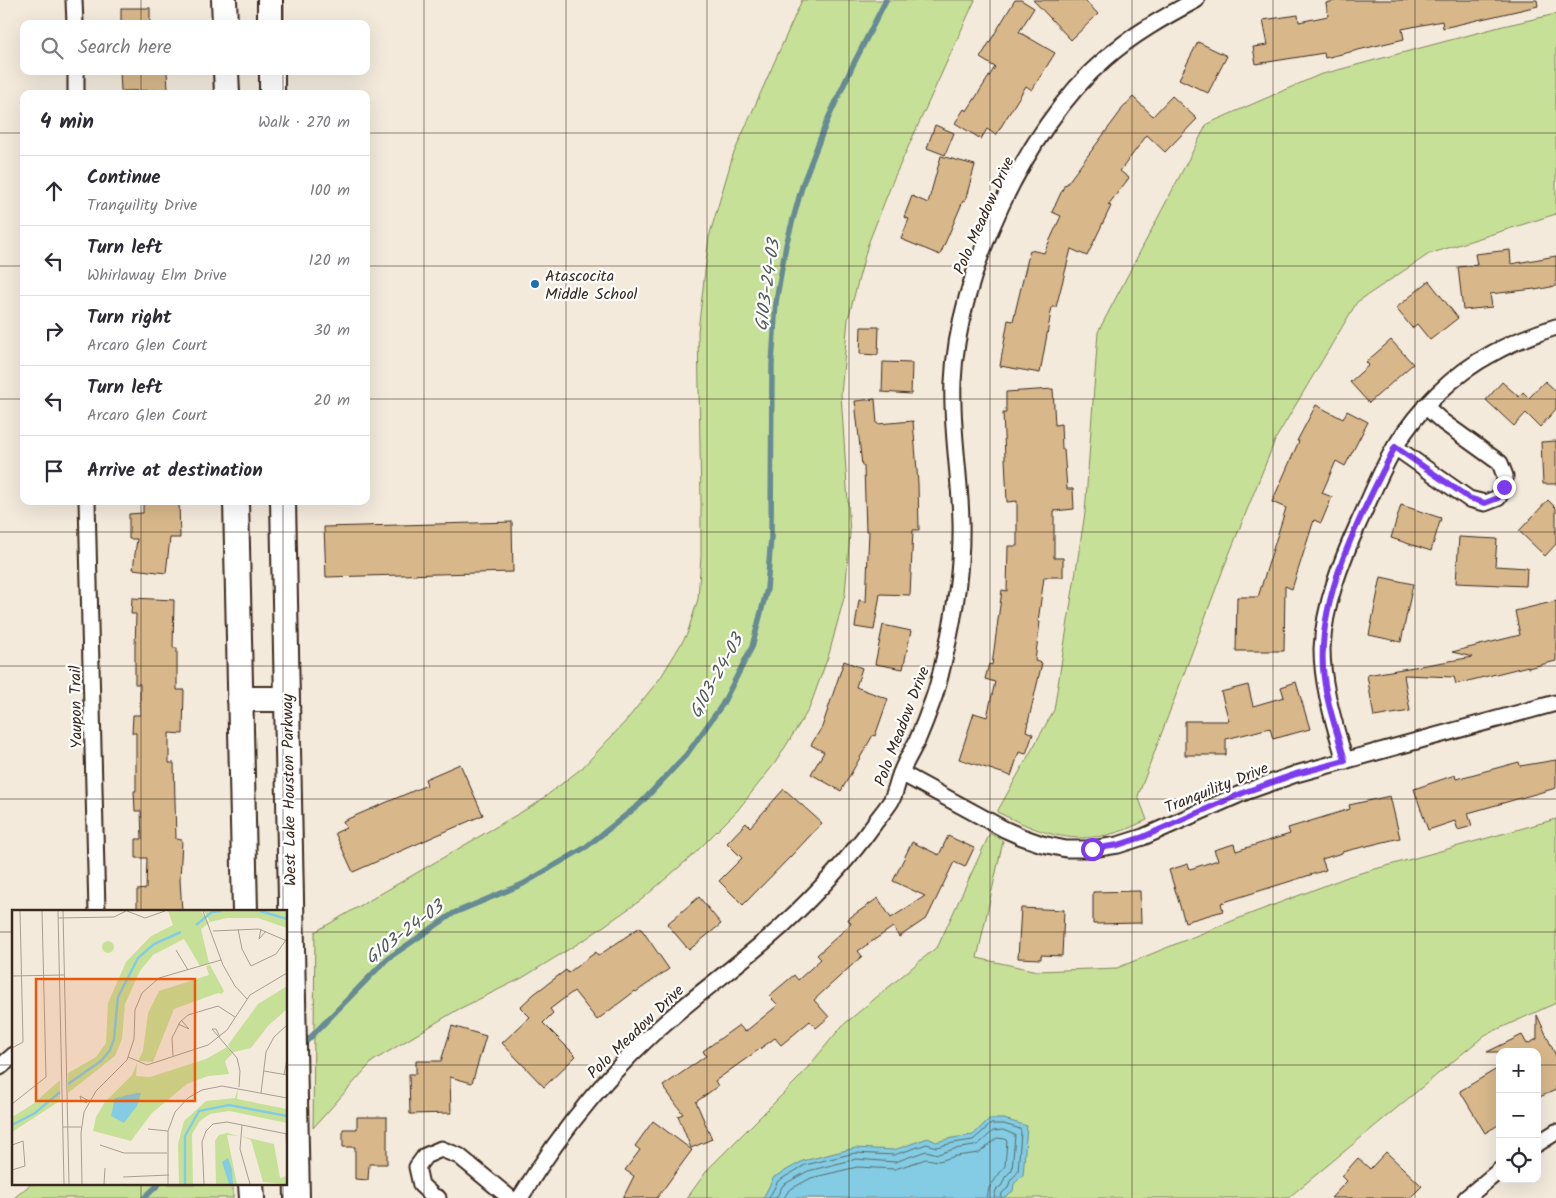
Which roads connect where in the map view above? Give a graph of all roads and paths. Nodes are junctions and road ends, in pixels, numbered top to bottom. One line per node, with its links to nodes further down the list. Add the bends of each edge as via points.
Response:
1 (74, 0): 5 (street)
2 (224, 0): 6 (main road)
3 (270, 0): 7 (main road)
4 (1196, 0): 24 (street, Polo Meadow Drive, via 1122,45 1069,97 1048,124 1010,188 979,259 964,312 953,378 961,522 957,595 935,696)
5 (75, 20)
6 (225, 20)
7 (270, 20)
8 (76, 75): 11 (street)
9 (226, 75): 12 (main road)
10 (272, 75): 13 (main road)
11 (76, 90)
12 (227, 90)
13 (272, 90)
14 (1556, 327): 15 (street, via 1527,336 1492,353 1467,369)
15 (1425, 406): 16 (street); 16 (street, via 1500,463 1505,476 1498,498 1485,503 1469,498)
16 (1395, 447): 23 (street, via 1349,544 1324,626 1323,670)
17 (87, 505): 25 (street, Yaupon Trail)
18 (236, 505): 20 (main road)
19 (283, 505): 21 (main road, West Lake Houston Parkway)
20 (240, 699): 21 (main road); 26 (main road)
21 (286, 700): 32 (main road, West Lake Houston Parkway)
22 (1556, 703): 23 (street, Tranquility Drive)
23 (1345, 761): 24 (street, Tranquility Drive, via 1245,792 1143,837 1092,849 1066,849 1022,837)
24 (901, 773): 35 (street, Polo Meadow Drive, via 892,798 858,847 830,879 779,929 672,1016 610,1075 554,1145)
25 (97, 910)
26 (245, 910)
27 (12, 1057): 28 (street)
28 (0, 1067)
29 (1556, 1132): 30 (street)
30 (1541, 1141)
31 (1496, 1173): 36 (street)
32 (297, 1198)
33 (438, 1198): 34 (street, via 421,1185 418,1167 425,1156 442,1149 459,1156)
34 (510, 1198)
35 (520, 1198)
36 (1466, 1198)

